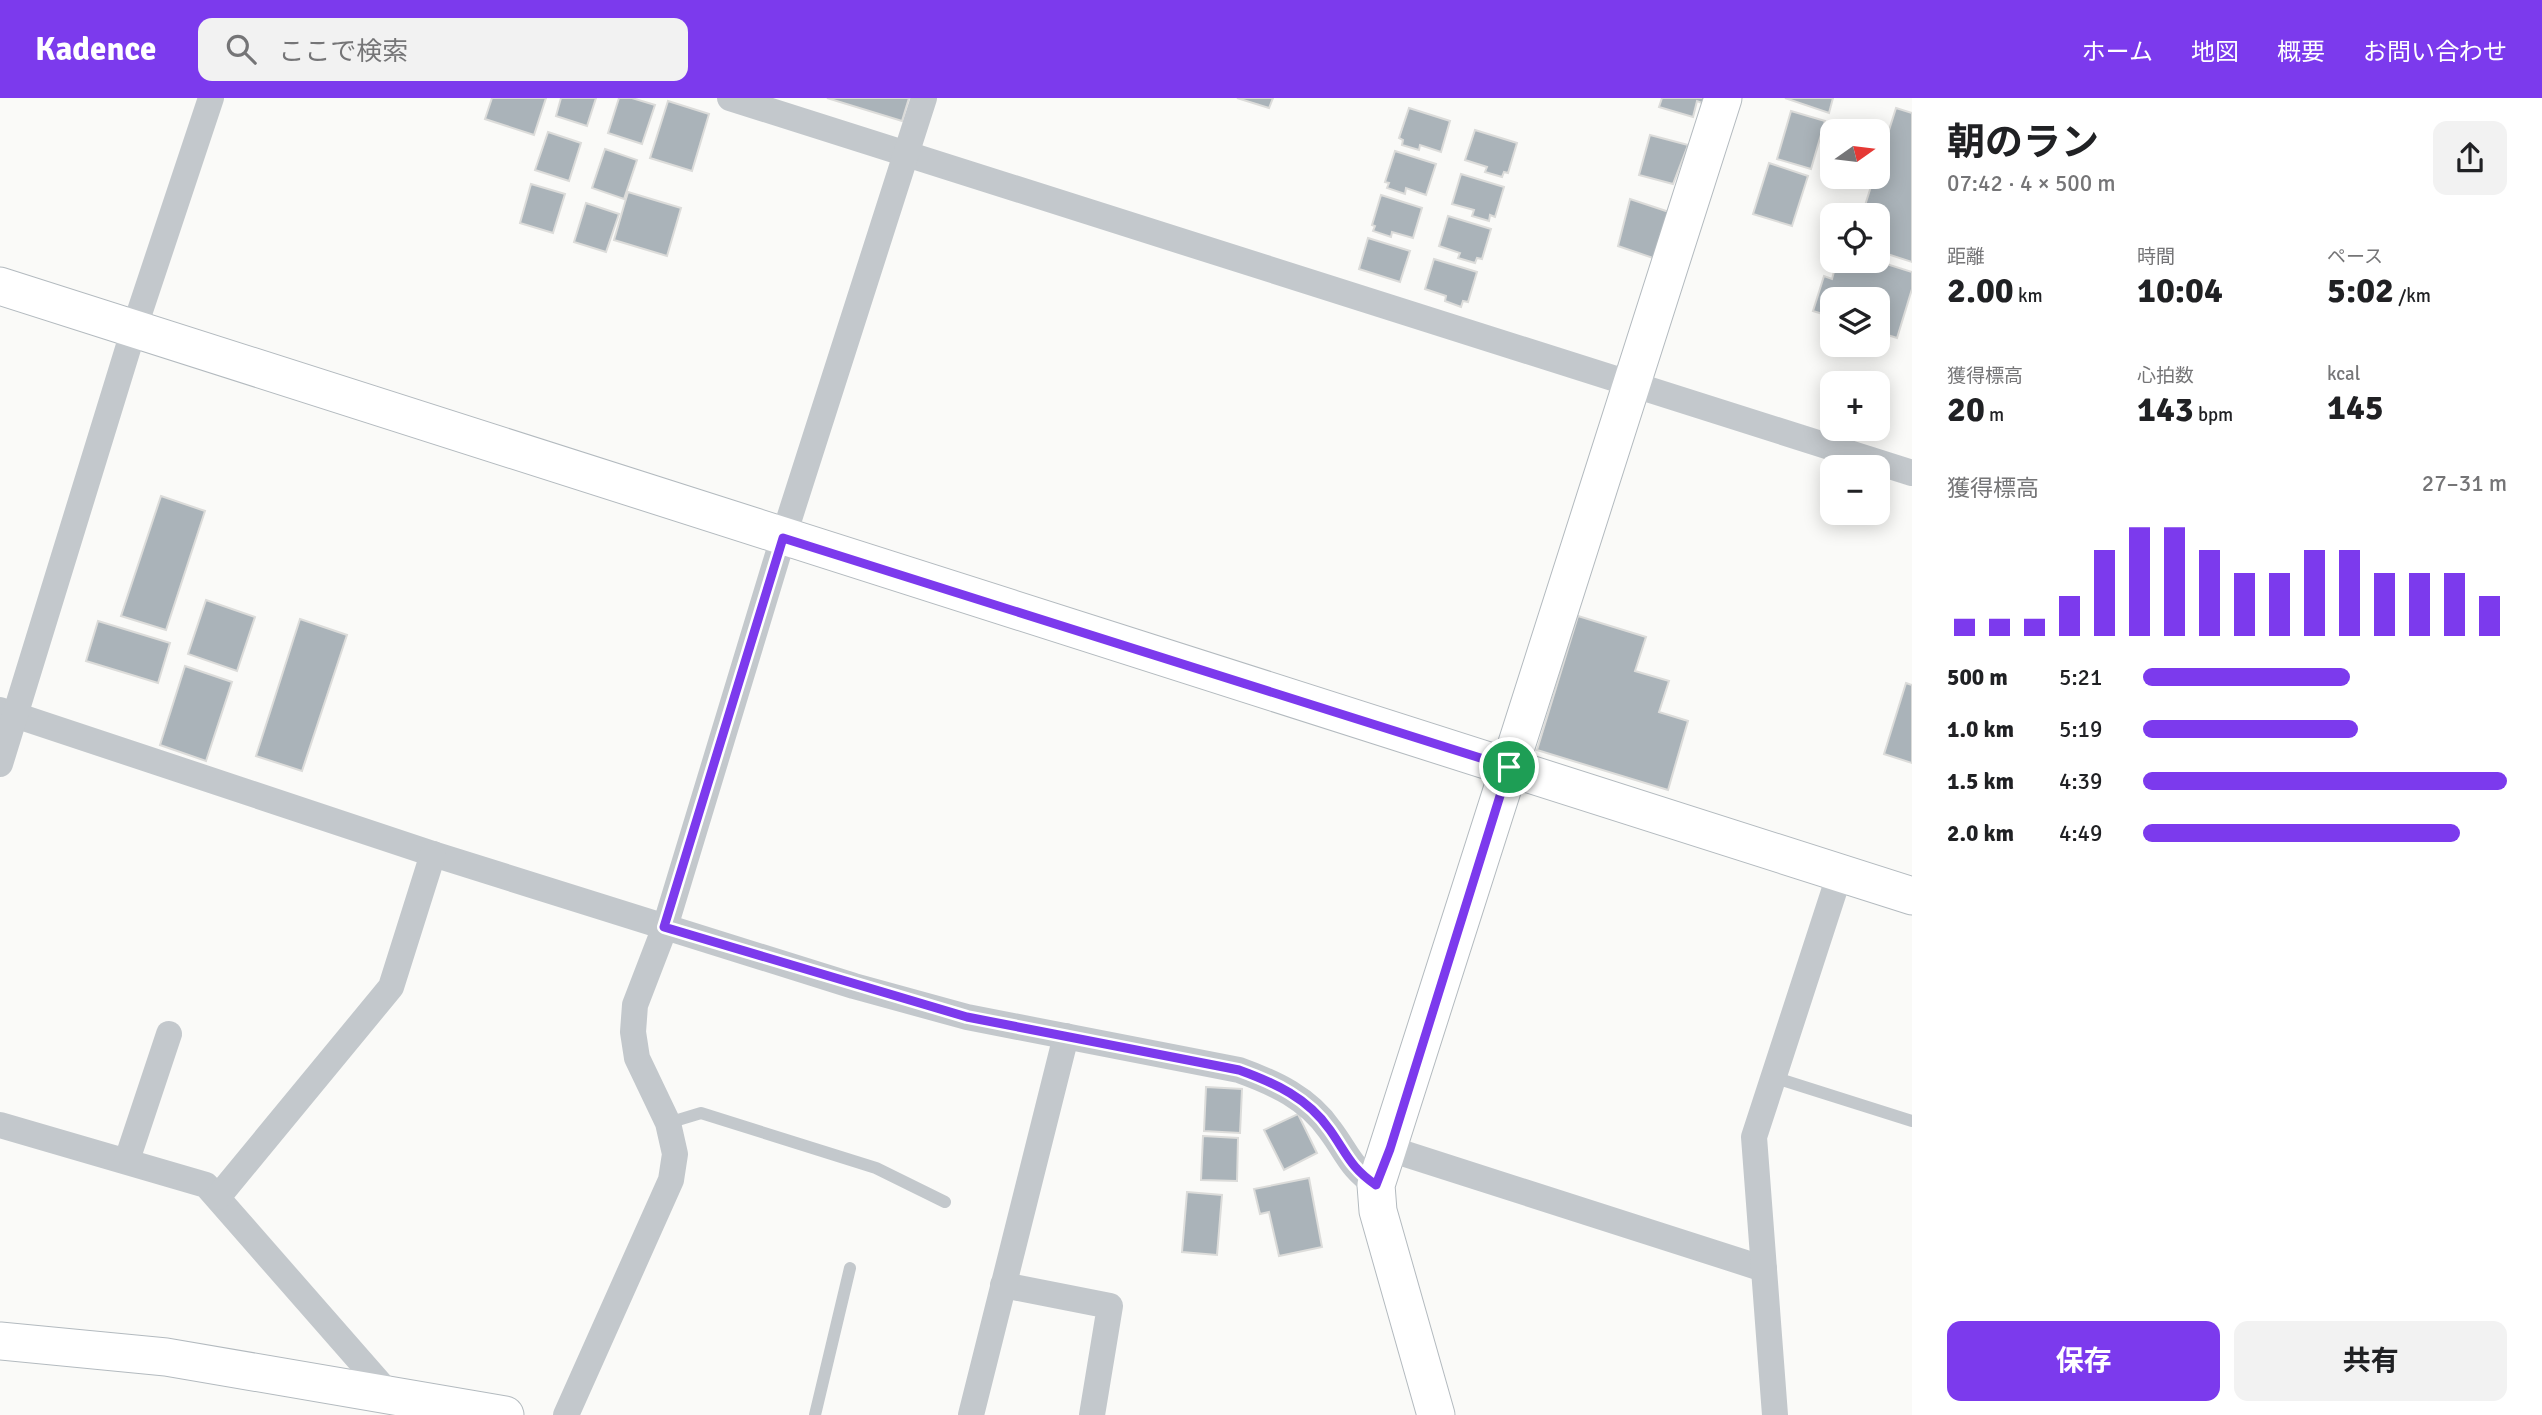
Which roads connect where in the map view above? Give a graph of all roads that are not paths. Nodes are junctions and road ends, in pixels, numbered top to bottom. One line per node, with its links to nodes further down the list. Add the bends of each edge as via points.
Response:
1 (211, 98): 7 (street)
2 (730, 98): 5 (street)
3 (924, 98): 5 (street)
4 (1723, 98): 8 (street)
5 (906, 155): 8 (street); 10 (street)
6 (0, 286): 7 (street)
7 (134, 329): 10 (street); 11 (street)
8 (1632, 385): 9 (street); 13 (street)
9 (1912, 473)
10 (783, 538): 13 (street); 17 (street)
11 (8, 712): 12 (street); 14 (street)
12 (0, 764)
13 (1509, 767): 15 (street); 24 (street)
14 (433, 854): 17 (street); 27 (street, via 391,987)
15 (1840, 873): 16 (street); 20 (street)
16 (1912, 896)
17 (664, 927): 19 (street, via 954,1013); 22 (street, via 635,1005 633,1032 637,1058)
18 (169, 1034): 25 (street)
19 (1066, 1036): 26 (street, via 1239,1070 1274,1083 1310,1106 1355,1170); 31 (street)
20 (1773, 1077): 21 (lane); 30 (street, via 1754,1137)
21 (1912, 1121)
22 (668, 1123): 28 (lane, via 701,1113 876,1168); 35 (street, via 675,1154 671,1180)
23 (0, 1125): 25 (street)
24 (1390, 1149): 26 (street); 30 (street)
25 (127, 1160): 27 (street, via 206,1185)
26 (1376, 1185): 39 (street, via 1378,1211)
27 (218, 1197): 33 (street)
28 (946, 1202)
29 (850, 1268): 36 (lane)
30 (1764, 1269): 40 (street)
31 (1003, 1285): 37 (street); 38 (street, via 1110,1306)
32 (0, 1341): 33 (street, via 166,1357)
33 (390, 1395): 34 (street)
34 (505, 1415)
35 (566, 1415)
36 (815, 1415)
37 (971, 1415)
38 (1092, 1415)
39 (1436, 1415)
40 (1775, 1415)

